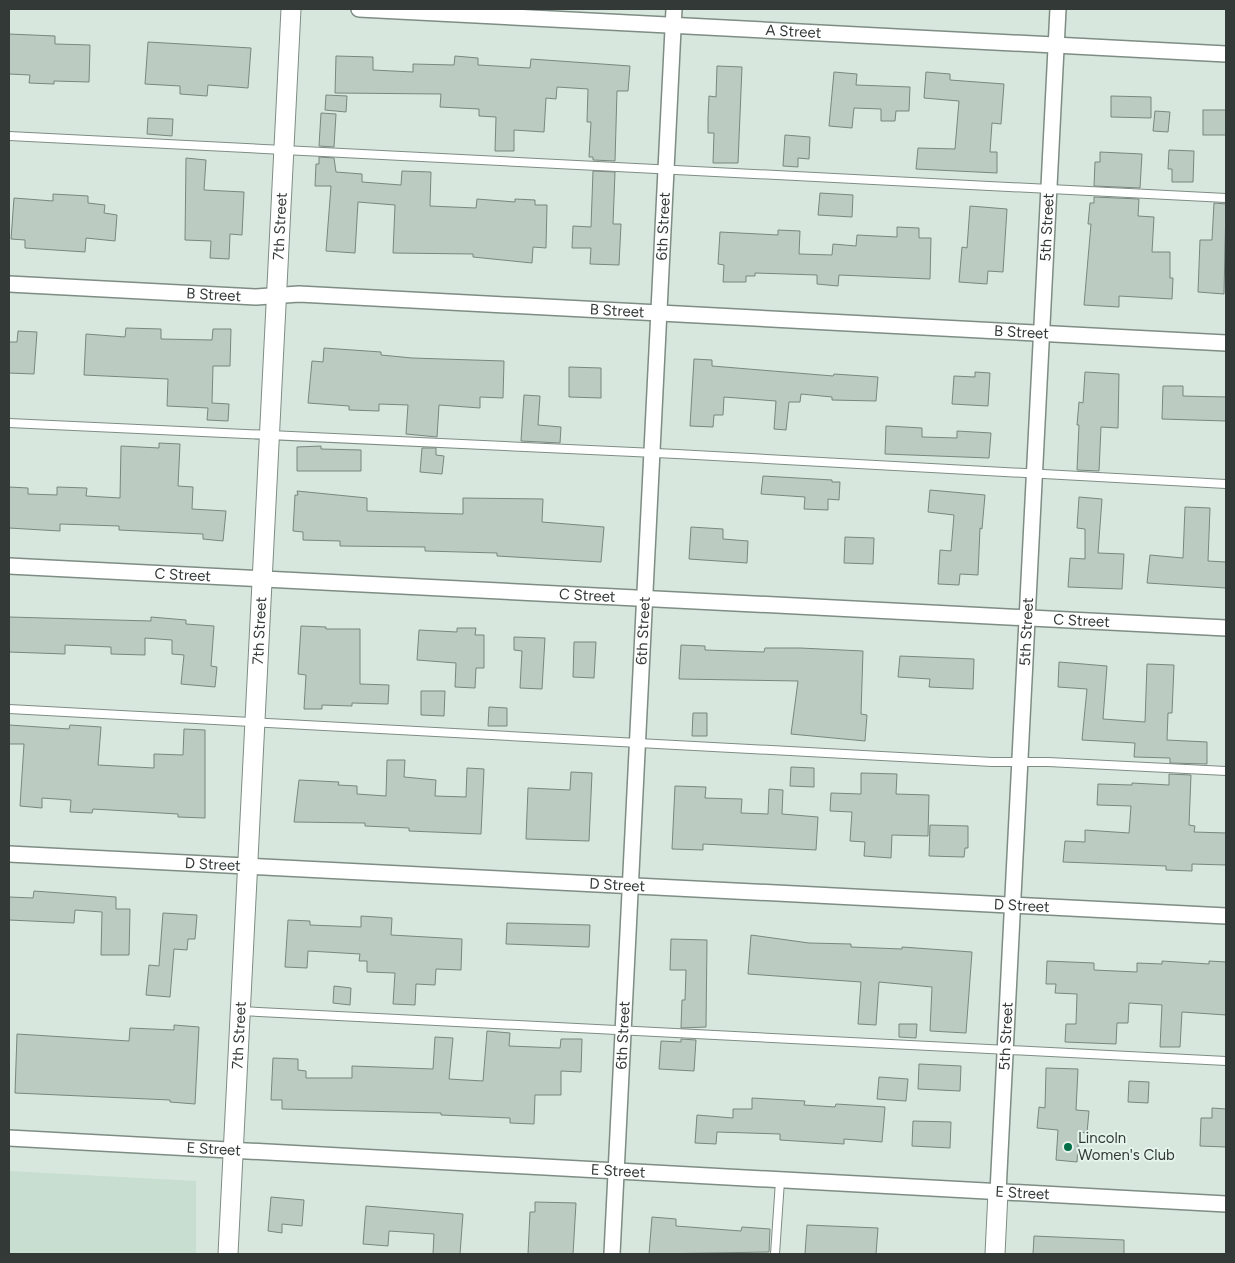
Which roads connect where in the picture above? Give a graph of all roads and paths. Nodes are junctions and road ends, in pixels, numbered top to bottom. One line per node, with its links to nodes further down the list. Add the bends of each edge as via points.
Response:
1 (291, 9): 9 (street, 7th Street)
2 (360, 9): 5 (street, A Street)
3 (674, 9): 5 (street, 6th Street)
4 (1058, 9): 6 (street, 5th Street)
5 (674, 25): 6 (street, A Street); 10 (street, 6th Street)
6 (1056, 45): 7 (street, A Street); 11 (street, 5th Street)
7 (1226, 54)
8 (9, 136): 9 (lane)
9 (284, 149): 10 (lane); 14 (street, 7th Street)
10 (666, 170): 11 (lane); 15 (street, 6th Street)
11 (1049, 189): 12 (lane); 16 (street, 5th Street)
12 (1226, 198)
13 (9, 284): 14 (street, B Street, via 256,297)
14 (277, 295): 15 (street, B Street); 19 (street, 7th Street)
15 (659, 313): 16 (street, B Street); 20 (street, 6th Street)
16 (1042, 333): 17 (street, B Street); 21 (street, 5th Street)
17 (1226, 343)
18 (9, 423): 19 (lane)
19 (270, 436): 20 (lane); 24 (street, 7th Street)
20 (652, 454): 21 (lane); 25 (street, 6th Street)
21 (1034, 475): 22 (lane); 26 (street, 5th Street)
22 (1226, 484)
23 (9, 566): 24 (street, C Street)
24 (262, 579): 25 (street, C Street); 29 (street, 7th Street)
25 (645, 599): 26 (street, C Street); 30 (street, 6th Street)
26 (1027, 618): 27 (street, C Street); 31 (street, 5th Street)
27 (1226, 628)
28 (9, 709): 29 (lane)
29 (255, 721): 30 (lane); 34 (street, 7th Street)
30 (637, 743): 31 (lane); 35 (street, 6th Street)
31 (1020, 762): 32 (lane); 36 (street, 5th Street)
32 (1226, 771)
33 (9, 854): 34 (street, D Street)
34 (248, 866): 35 (street, D Street); 38 (street, 7th Street)
35 (630, 886): 36 (street, D Street); 39 (street, 6th Street)
36 (1012, 905): 37 (street, D Street); 40 (street, 5th Street)
37 (1226, 916)
38 (240, 1011): 39 (lane); 43 (street, 7th Street)
39 (623, 1030): 40 (lane); 44 (street, 6th Street)
40 (1005, 1050): 41 (lane); 46 (street, 5th Street)
41 (1226, 1061)
42 (9, 1138): 43 (street, E Street)
43 (233, 1151): 44 (street, E Street); 48 (street, 7th Street)
44 (616, 1172): 45 (street, E Street); 49 (street, 6th Street)
45 (780, 1181): 46 (street, E Street); 50 (lane)
46 (998, 1192): 47 (street, E Street); 51 (street, 5th Street)
47 (1226, 1204)
48 (228, 1254)
49 (612, 1254)
50 (775, 1254)
51 (995, 1254)

